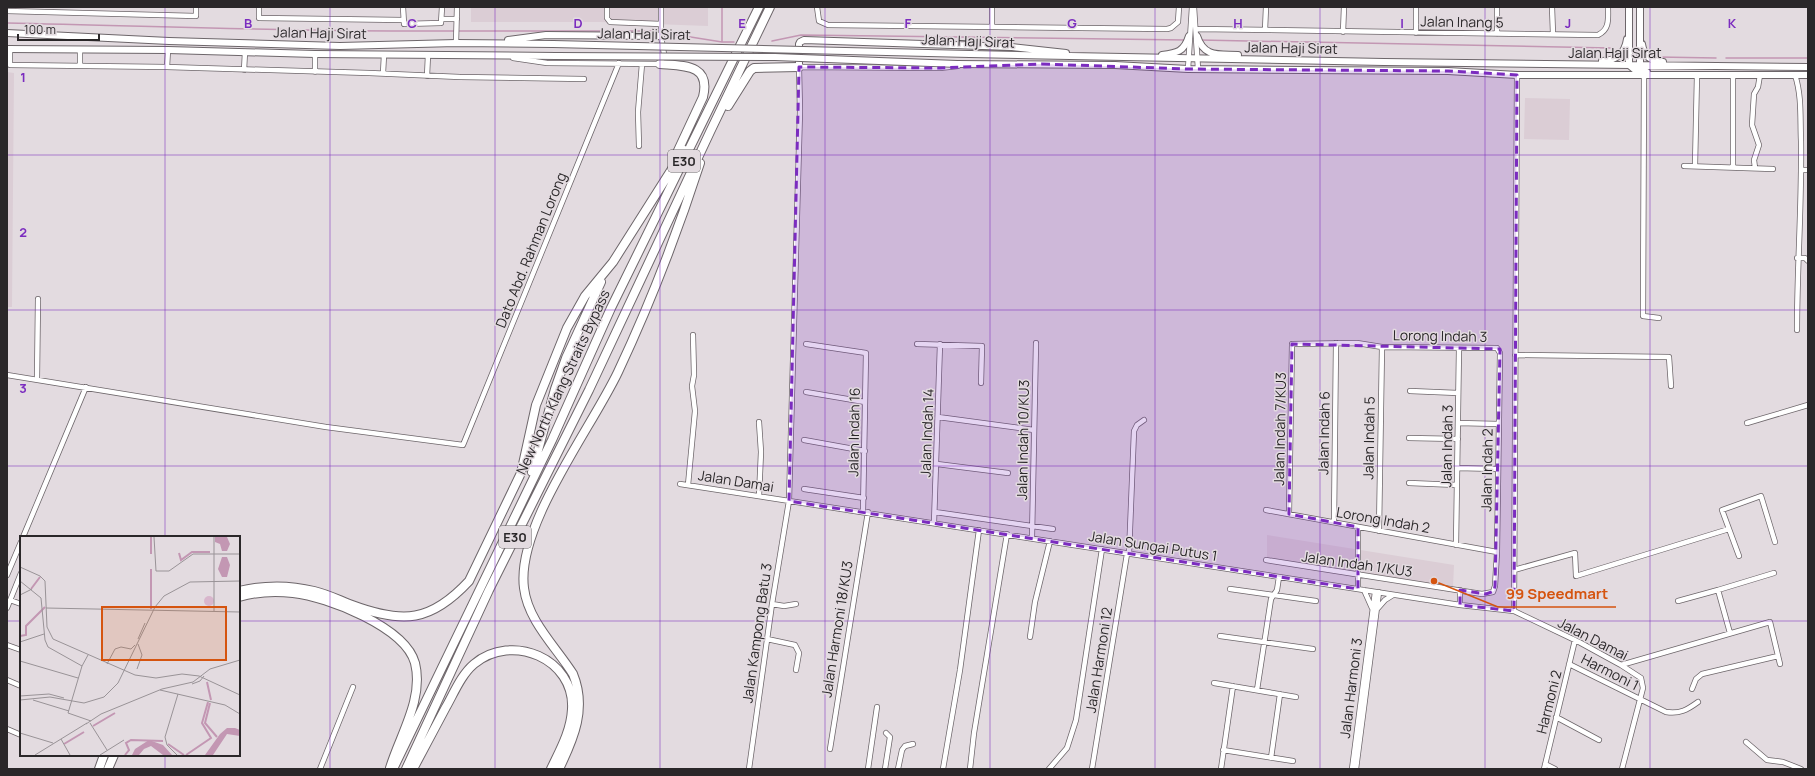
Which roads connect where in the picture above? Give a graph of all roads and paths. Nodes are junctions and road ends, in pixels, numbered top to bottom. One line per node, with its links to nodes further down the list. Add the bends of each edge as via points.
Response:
1 (196, 7): 22 (street, via 196,16)
2 (259, 7): 25 (street, via 259,18)
3 (403, 7): 25 (street)
4 (442, 7): 24 (street)
5 (457, 7): 23 (street)
6 (607, 7): 26 (street, via 608,21)
7 (661, 7): 26 (street)
8 (759, 7): 86 (highway, New North Klang Straits Bypass / E30)
9 (770, 7): 87 (highway, New North Klang Straits Bypass / E30)
10 (817, 7): 27 (street, via 819,21 828,25)
11 (992, 7): 27 (street)
12 (1179, 7): 27 (street, via 1178,22 1167,29)
13 (1193, 7): 29 (street); 38 (street)
14 (1266, 7): 30 (street)
15 (1344, 7): 31 (street)
16 (1416, 7): 32 (street)
17 (1497, 7): 35 (street)
18 (1552, 7): 36 (street)
19 (1608, 7): 36 (street, Jalan Inang 5, via 1608,26 1598,35)
20 (1629, 7): 28 (main road)
21 (1640, 7): 33 (main road)
22 (7, 11)
23 (456, 19): 24 (street); 41 (street)
24 (442, 21): 25 (street)
25 (403, 22)
26 (661, 26): 37 (street)
27 (992, 27)
28 (1629, 28): 61 (main road, via 1622,53 1609,61 1519,61); 63 (main road)
29 (1197, 29): 30 (street, Jalan Inang 5); 39 (street)
30 (1265, 30): 31 (street, Jalan Inang 5)
31 (1343, 32): 32 (street, Jalan Inang 5)
32 (1416, 33): 35 (street, Jalan Inang 5)
33 (1640, 33): 62 (main road, via 1643,50 1652,60); 64 (main road)
34 (7, 34): 41 (main road, Jalan Haji Sirat, via 340,46)
35 (1497, 34): 36 (street, Jalan Inang 5)
36 (1553, 34)
37 (661, 36): 40 (main road, via 540,35); 59 (street, via 664,54)
38 (1189, 36): 42 (main road)
39 (1197, 36): 43 (main road)
40 (496, 42): 41 (main road, Jalan Haji Sirat); 52 (main road, Jalan Haji Sirat, bridge)
41 (456, 43)
42 (1188, 45): 53 (main road, via 1172,53); 54 (street)
43 (1199, 45): 55 (street); 56 (main road, via 1210,53)
44 (8, 47): 45 (main road, Jalan Haji Sirat); 66 (street, via 10,65)
45 (80, 50): 46 (main road, Jalan Haji Sirat); 66 (street)
46 (168, 50): 47 (main road, Jalan Haji Sirat); 69 (street)
47 (245, 52): 48 (main road, Jalan Haji Sirat); 72 (street)
48 (315, 54): 49 (main road, Jalan Haji Sirat); 74 (street)
49 (384, 55): 50 (main road, Jalan Haji Sirat); 75 (street)
50 (428, 56): 51 (main road, Jalan Haji Sirat); 82 (street)
51 (498, 56): 57 (street, via 547,64); 60 (main road, Jalan Haji Sirat, bridge, via 775,57)
52 (1106, 57): 53 (main road, Jalan Haji Sirat); 67 (main road, via 1012,47 804,40 798,44)
53 (1148, 57): 54 (main road, Jalan Haji Sirat)
54 (1188, 58): 55 (main road, Jalan Haji Sirat); 70 (street)
55 (1198, 58): 56 (main road, Jalan Haji Sirat); 71 (street)
56 (1279, 60): 61 (main road, Jalan Haji Sirat)
57 (619, 63): 58 (street); 118 (street, Dato Abd. Rahman Lorong, via 463,446 326,427)
58 (642, 64): 59 (street); 88 (street, via 638,112)
59 (660, 64): 96 (highway, via 690,66 698,71 706,87)
60 (987, 64): 67 (street, via 940,68); 70 (main road, Jalan Haji Sirat, via 1108,65)
61 (1493, 64): 63 (main road, Jalan Haji Sirat)
62 (1695, 64): 64 (main road, Jalan Haji Sirat); 65 (main road, Jalan Haji Sirat)
63 (1629, 65): 64 (main road, Jalan Haji Sirat); 73 (main road)
64 (1640, 65): 73 (main road)
65 (1736, 65): 68 (main road, Jalan Haji Sirat); 80 (main road, via 1755,69 1789,70)
66 (80, 66): 69 (street)
67 (799, 67): 87 (highway, via 754,68); 147 (street, Jalan Kampong Batu 3, via 800,111)
68 (1808, 67)
69 (168, 68): 72 (street)
70 (1188, 69): 71 (main road, Jalan Haji Sirat)
71 (1198, 69): 76 (main road, Jalan Haji Sirat, via 1448,71)
72 (244, 70): 74 (street)
73 (1635, 70): 78 (main road); 83 (main road, via 1610,72)
74 (314, 72): 75 (street)
75 (383, 73): 82 (street)
76 (1517, 75): 83 (main road, Jalan Haji Sirat); 113 (street)
77 (1697, 75): 78 (main road, Jalan Haji Sirat); 84 (main road, Jalan Haji Sirat); 90 (street)
78 (1733, 75): 79 (main road, Jalan Haji Sirat); 91 (street)
79 (1760, 75): 80 (main road, Jalan Haji Sirat); 92 (street, via 1754,96 1752,125 1759,145 1754,160)
80 (1795, 75): 81 (main road, Jalan Haji Sirat); 94 (street, via 1800,96)
81 (1808, 75)
82 (427, 76): 85 (street)
83 (1603, 76): 84 (main road, Jalan Haji Sirat)
84 (1644, 76): 101 (street, via 1643,316)
85 (584, 79)
86 (705, 118): 96 (highway); 141 (highway, New North Klang Straits Bypass / E30, via 611,308)
87 (711, 129): 245 (highway, New North Klang Straits Bypass / E30, via 589,390 489,590); 248 (highway, via 674,240 641,323 617,374 554,487 531,536 523,565 524,589 532,612 578,685 580,707 576,730)
88 (639, 146)
89 (1684, 166): 90 (street)
90 (1695, 166): 91 (street)
91 (1733, 167): 92 (street)
92 (1755, 168): 93 (street)
93 (1773, 169)
94 (1802, 170): 95 (street); 97 (street)
95 (1808, 170)
96 (662, 185): 99 (highway)
97 (1797, 258): 98 (street, via 1805,258); 102 (street)
98 (1808, 262)
99 (606, 271): 141 (highway, via 566,358); 183 (highway, via 585,296 567,328 536,405 521,473 469,581 447,603 418,616 401,617 384,616 332,596 295,587 271,586)
100 (38, 300): 115 (street)
101 (1659, 318)
102 (1797, 330)
103 (693, 336): 142 (street, via 692,391 695,411)
104 (1036, 343): 130 (street, Jalan Indah 10/KU3)
105 (1336, 343): 109 (street, Lorong Indah 3); 110 (street, Lorong Indah 3); 152 (street, Jalan Indah 6)
106 (806, 344): 122 (street, Jalan Indah 16, via 866,353)
107 (917, 344): 108 (street)
108 (940, 344): 116 (street, via 982,346); 124 (street, Jalan Indah 14)
109 (1292, 344): 151 (street, Jalan Indah 7/KU3)
110 (1382, 346): 111 (street, Lorong Indah 3); 159 (street, Jalan Indah 5)
111 (1459, 348): 112 (street, Lorong Indah 3); 121 (street, Jalan Indah 3)
112 (1497, 348): 129 (street, Jalan Indah 2, via 1500,354)
113 (1515, 355): 117 (street, via 1669,357); 172 (street)
114 (7, 375): 115 (street)
115 (37, 379): 118 (street)
116 (981, 383)
117 (1672, 386)
118 (86, 387): 161 (street)
119 (1410, 391): 121 (street)
120 (806, 392): 122 (street)
121 (1458, 393): 127 (street, Jalan Indah 3)
122 (865, 402): 134 (street, Jalan Indah 16)
123 (1808, 405): 128 (street)
124 (938, 417): 130 (street); 135 (street, Jalan Indah 14)
125 (1144, 420): 169 (street, Jalan Harmoni 12, via 1134,431)
126 (760, 422): 145 (street)
127 (1458, 423): 129 (street); 132 (street, Jalan Indah 3)
128 (1747, 423)
129 (1499, 424): 137 (street, Jalan Indah 2)
130 (1034, 430): 154 (street, Jalan Indah 10/KU3)
131 (1409, 438): 132 (street)
132 (1458, 439): 136 (street, Jalan Indah 3)
133 (804, 440): 134 (street)
134 (865, 451): 146 (street, Jalan Indah 16)
135 (937, 464): 138 (street); 150 (street, Jalan Indah 14)
136 (1457, 468): 137 (street); 143 (street, Jalan Indah 3)
137 (1498, 469): 168 (street, Jalan Indah 2)
138 (1008, 472)
139 (1409, 483): 143 (street)
140 (680, 484): 142 (street, Jalan Damai)
141 (529, 485): 244 (highway, New North Klang Straits Bypass / E30)
142 (688, 485): 145 (street, Jalan Damai)
143 (1457, 485): 166 (street, Jalan Indah 3)
144 (804, 489): 146 (street)
145 (759, 496): 147 (street, Jalan Damai)
146 (864, 498): 149 (street, Jalan Indah 16)
147 (789, 501): 149 (street, Jalan Sungai Putus 1); 193 (street, Jalan Kampong Batu 3)
148 (1266, 510): 151 (street, Lorong Indah 2)
149 (865, 512): 153 (street, Jalan Sungai Putus 1); 233 (street, Jalan Harmoni 18/KU3)
150 (935, 512): 153 (street, Jalan Indah 14); 154 (street)
151 (1289, 514): 152 (street, Lorong Indah 2)
152 (1334, 522): 155 (street, Lorong Indah 2)
153 (934, 523): 158 (street, Jalan Sungai Putus 1)
154 (1032, 527): 156 (street); 162 (street, Jalan Indah 10/KU3)
155 (1358, 527): 159 (street, Lorong Indah 2); 176 (street)
156 (1053, 529)
157 (1729, 529): 164 (street, via 1722,510 1760,496); 170 (street); 172 (street, via 1576,576 1575,553)
158 (979, 530): 160 (street, Jalan Sungai Putus 1); 253 (street, via 960,670)
159 (1379, 531): 166 (street, Lorong Indah 2)
160 (1007, 534): 162 (street, Jalan Sungai Putus 1); 254 (street, via 976,718)
161 (23, 536)
162 (1032, 538): 163 (street, Jalan Sungai Putus 1)
163 (1050, 541): 167 (street, Jalan Sungai Putus 1); 201 (street, via 1035,602)
164 (1775, 542)
165 (20, 544): 174 (street)
166 (1456, 545): 168 (street, Lorong Indah 2)
167 (1102, 550): 169 (street, Jalan Sungai Putus 1); 255 (street, via 1076,720 1067,748)
168 (1497, 552): 185 (street, Jalan Indah 2)
169 (1128, 554): 177 (street, Jalan Sungai Putus 1); 256 (street, Jalan Harmoni 12)
170 (1739, 556)
171 (1266, 560): 176 (street, Jalan Indah 1/KU3)
172 (1514, 570): 198 (street)
173 (1774, 573): 182 (street)
174 (7, 575)
175 (20, 575): 189 (street)
176 (1358, 575): 179 (street); 181 (street, Jalan Indah 1/KU3)
177 (1279, 577): 179 (street, Jalan Sungai Putus 1); 187 (street)
178 (1230, 589): 187 (street)
179 (1358, 589): 180 (street, Jalan Sungai Putus 1)
180 (1364, 590): 184 (street, Jalan Sungai Putus 1); 197 (street, Jalan Harmoni 3)
181 (1460, 590): 185 (street, Jalan Indah 1/KU3, via 1482,594); 195 (street)
182 (1718, 590): 191 (street); 199 (street)
183 (240, 591)
184 (1377, 592): 186 (street, Jalan Sungai Putus 1); 197 (street, Jalan Harmoni 3)
185 (1493, 592)
186 (1395, 594): 195 (street, Jalan Sungai Putus 1); 197 (street)
187 (1274, 595): 190 (street); 204 (street)
188 (240, 597): 243 (highway, via 277,592 294,593 325,601 384,627 409,650 415,663 415,694)
189 (10, 600): 192 (street); 196 (street)
190 (1316, 601)
191 (1678, 601)
192 (20, 604)
193 (772, 604): 194 (street); 202 (street, Jalan Kampong Batu 3)
194 (796, 604)
195 (1460, 605): 198 (street, Jalan Sungai Putus 1)
196 (7, 608)
197 (1374, 610): 232 (street, Jalan Harmoni 3)
198 (1514, 611): 203 (street, Jalan Damai)
199 (1730, 633): 208 (street, via 1770,622); 211 (street)
200 (1220, 636): 204 (street)
201 (1030, 637)
202 (767, 639): 212 (street, via 796,645 799,654); 249 (street, Jalan Kampong Batu 3)
203 (1575, 640): 209 (street, Harmoni 2); 211 (street, Jalan Damai)
204 (1264, 642): 206 (street); 219 (street)
205 (7, 645): 207 (street)
206 (1313, 649)
207 (20, 650)
208 (1778, 656): 210 (street); 218 (street, via 1702,674 1696,679)
209 (1569, 664): 222 (street, Harmoni 1); 225 (street, Harmoni 2)
210 (1780, 664)
211 (1621, 665): 222 (street, Jalan Damai, via 1641,678 1643,688)
212 (796, 670)
213 (7, 680): 215 (street)
214 (1214, 683): 216 (street)
215 (20, 686)
216 (1233, 686): 219 (street); 234 (street)
217 (353, 687): 242 (street)
218 (1692, 689)
219 (1257, 690): 220 (street)
220 (1280, 694): 221 (street); 237 (street)
221 (1296, 697)
222 (1640, 700): 223 (street, Harmoni 1, via 1666,712 1676,713 1685,711); 261 (street)
223 (1698, 702)
224 (877, 707): 250 (street)
225 (1556, 717): 229 (street); 239 (street, Harmoni 2)
226 (7, 729): 228 (street)
227 (886, 733): 251 (street, via 890,737)
228 (20, 735)
229 (1599, 740)
230 (1746, 742): 262 (street, via 1767,760 1783,762)
231 (913, 744): 252 (street, via 905,746 902,750)
232 (1357, 748): 258 (street, Jalan Harmoni 3); 259 (street, Jalan Harmoni 3)
233 (830, 749)
234 (1224, 750): 237 (street); 257 (street)
235 (104, 756): 240 (highway)
236 (114, 756): 241 (highway)
237 (1271, 758): 238 (street)
238 (1293, 761)
239 (1544, 766): 260 (street)
240 (99, 769)
241 (108, 769)
242 (320, 769)
243 (390, 769)
244 (393, 769)
245 (406, 769)
246 (413, 769): 247 (highway, via 462,679 474,664 495,652 520,649 540,656 560,672 569,689 573,709 568,734)
247 (552, 769)
248 (559, 769)
249 (749, 769)
250 (868, 769)
251 (885, 769)
252 (898, 769)
253 (943, 769)
254 (970, 769)
255 (1049, 769)
256 (1092, 769)
257 (1220, 769)
258 (1352, 769)
259 (1356, 769)
260 (1555, 769)
261 (1622, 769)
262 (1800, 769)

